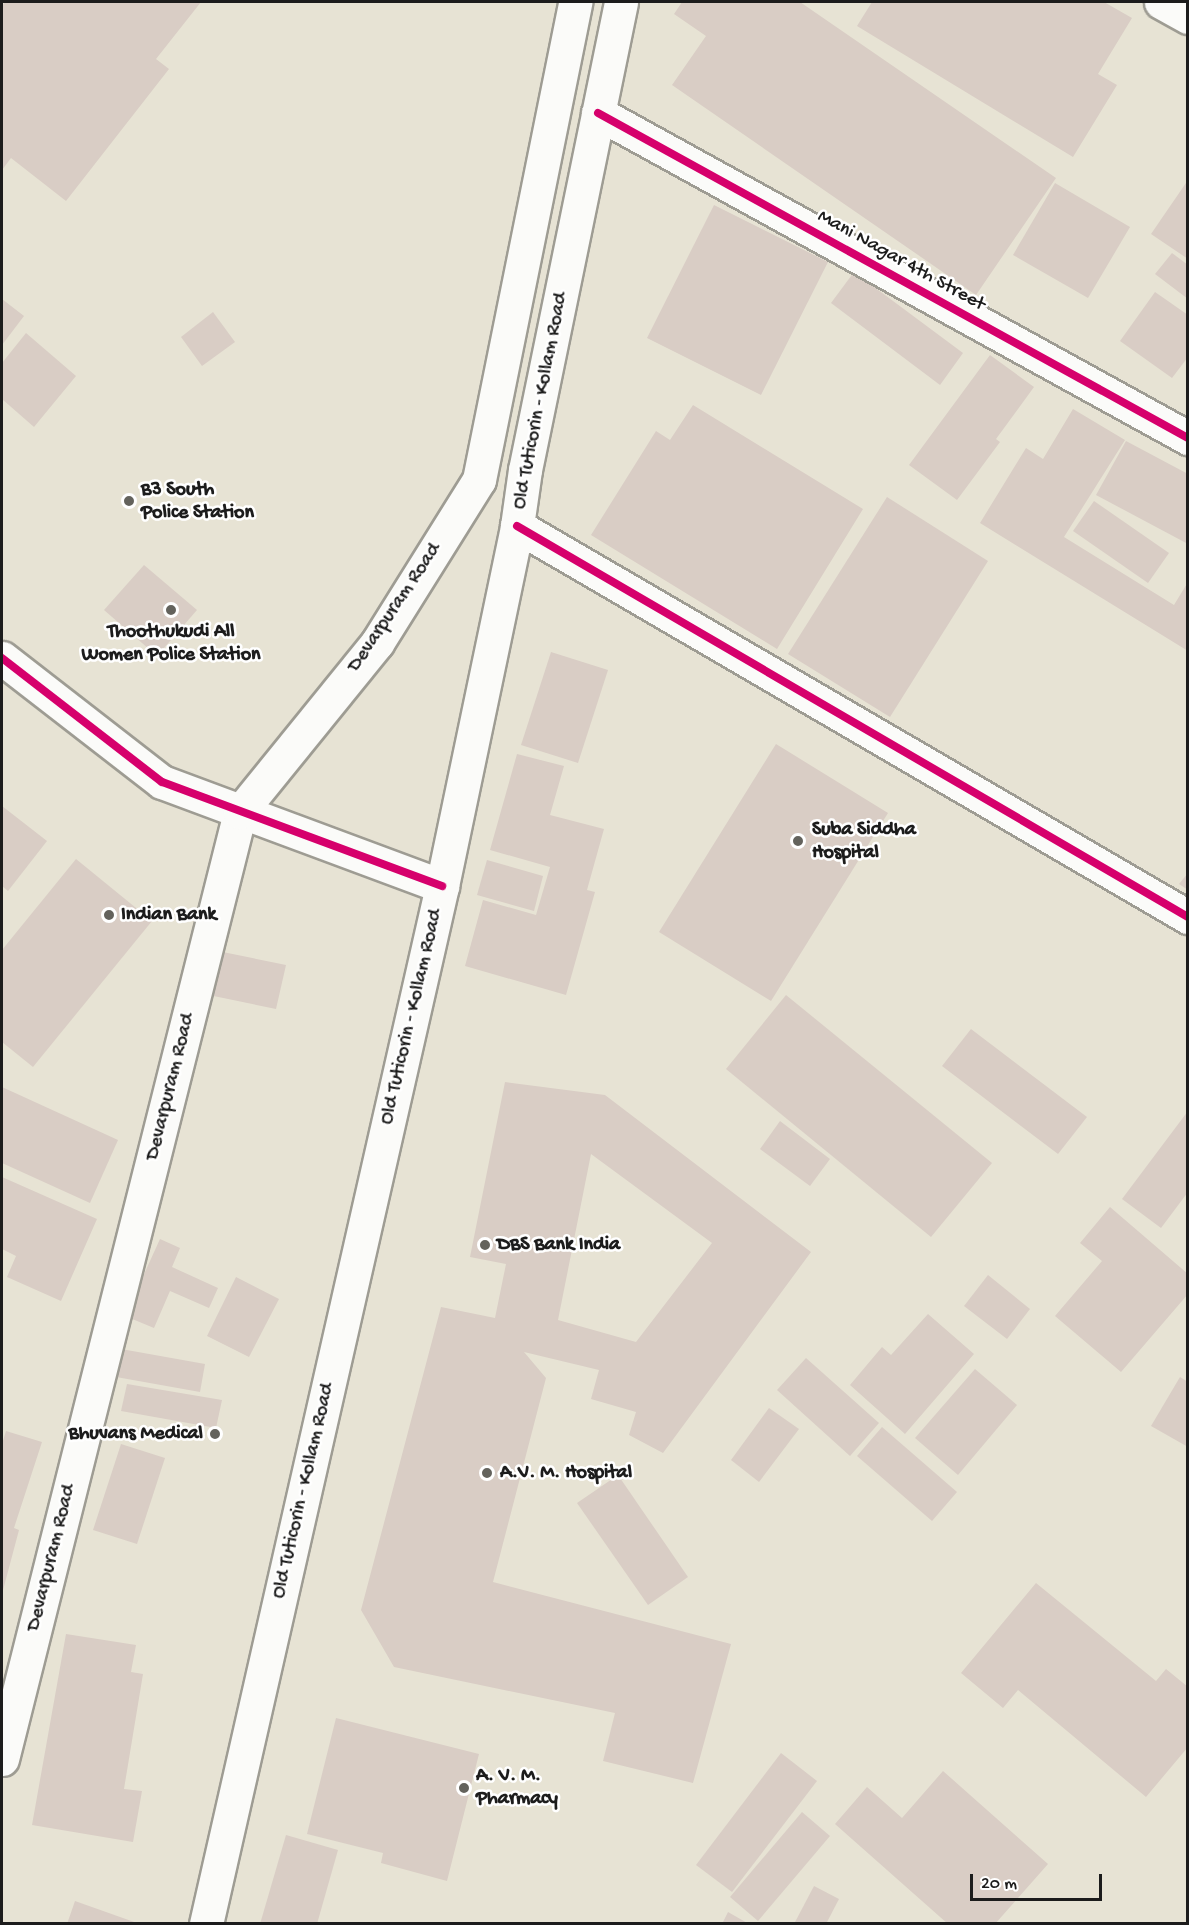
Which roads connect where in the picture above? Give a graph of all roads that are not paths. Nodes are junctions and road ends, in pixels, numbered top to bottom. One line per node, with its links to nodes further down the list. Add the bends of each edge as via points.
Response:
1 (575, 2): 9 (main road, Devarpuram Road, via 479,480 377,643)
2 (621, 2): 5 (main road, Old Tuticorin - Kollam Road)
3 (1161, 2): 4 (main road)
4 (1188, 17)
5 (598, 113): 6 (main road, Mani Nagar 4th Street); 7 (main road, Old Tuticorin - Kollam Road, via 527,458)
6 (1188, 438)
7 (517, 526): 10 (main road, Old Tuticorin - Kollam Road); 11 (main road)
8 (2, 658): 9 (main road, via 162,782)
9 (240, 812): 10 (main road); 12 (main road, Devarpuram Road)
10 (442, 886): 13 (main road, Old Tuticorin - Kollam Road)
11 (1188, 917)
12 (2, 1759)
13 (206, 1923)

